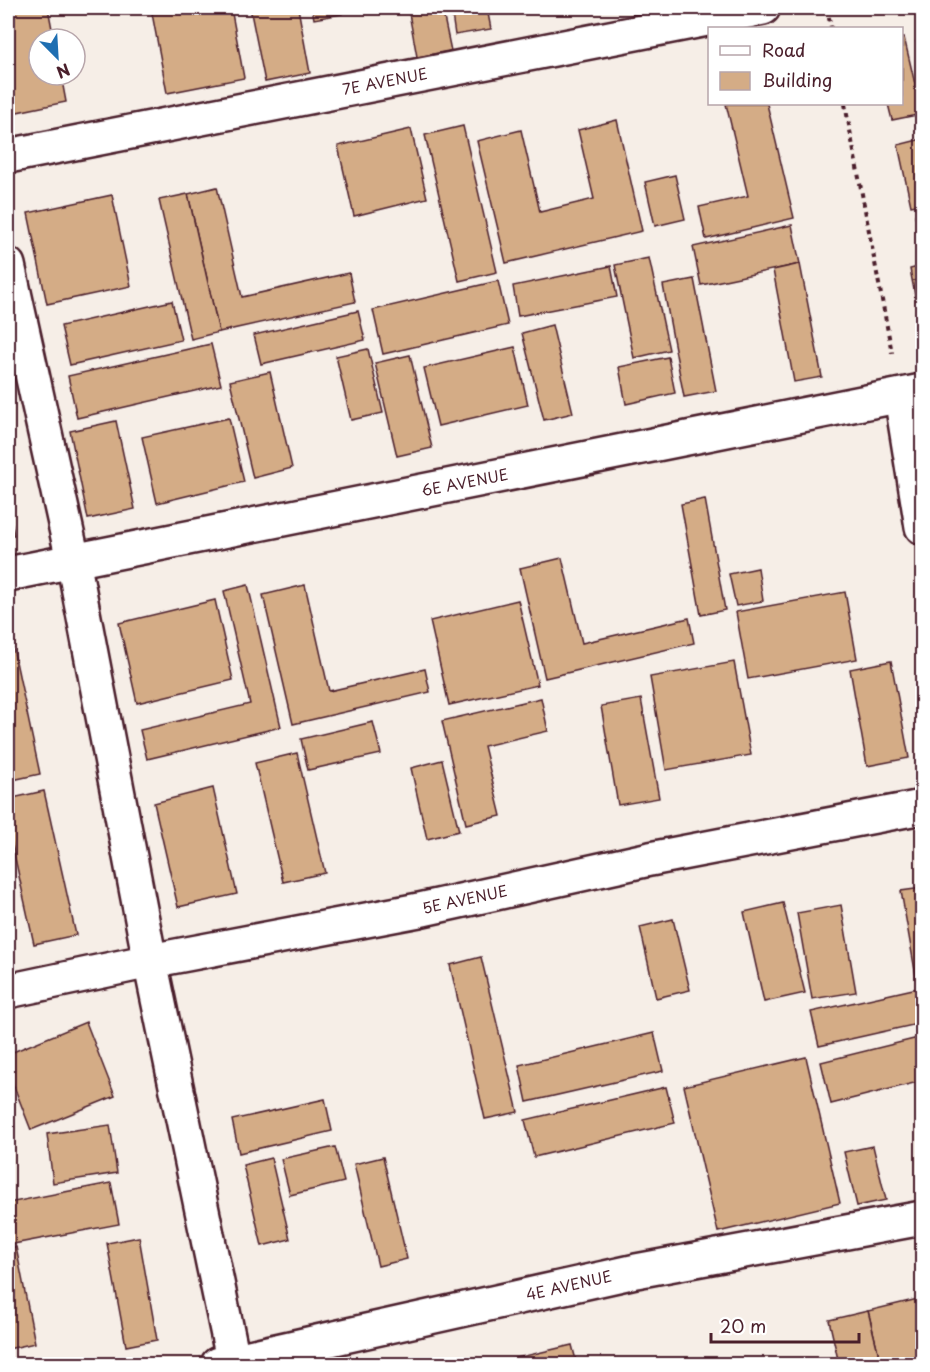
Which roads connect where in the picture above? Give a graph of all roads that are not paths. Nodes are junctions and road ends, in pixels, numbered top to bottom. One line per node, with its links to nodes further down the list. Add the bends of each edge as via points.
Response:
1 (763, 8): 2 (street, 7E AVENUE)
2 (8, 156)
3 (8, 265): 6 (street)
4 (912, 394): 5 (street); 6 (street, 6E AVENUE)
5 (922, 527)
6 (73, 560): 7 (street, 6E AVENUE); 9 (street)
7 (8, 574)
8 (922, 807): 9 (street, 5E AVENUE)
9 (150, 961): 10 (street, 5E AVENUE); 12 (street)
10 (8, 991)
11 (922, 1218): 12 (street, 4E AVENUE, via 636,1271)
12 (229, 1363)

